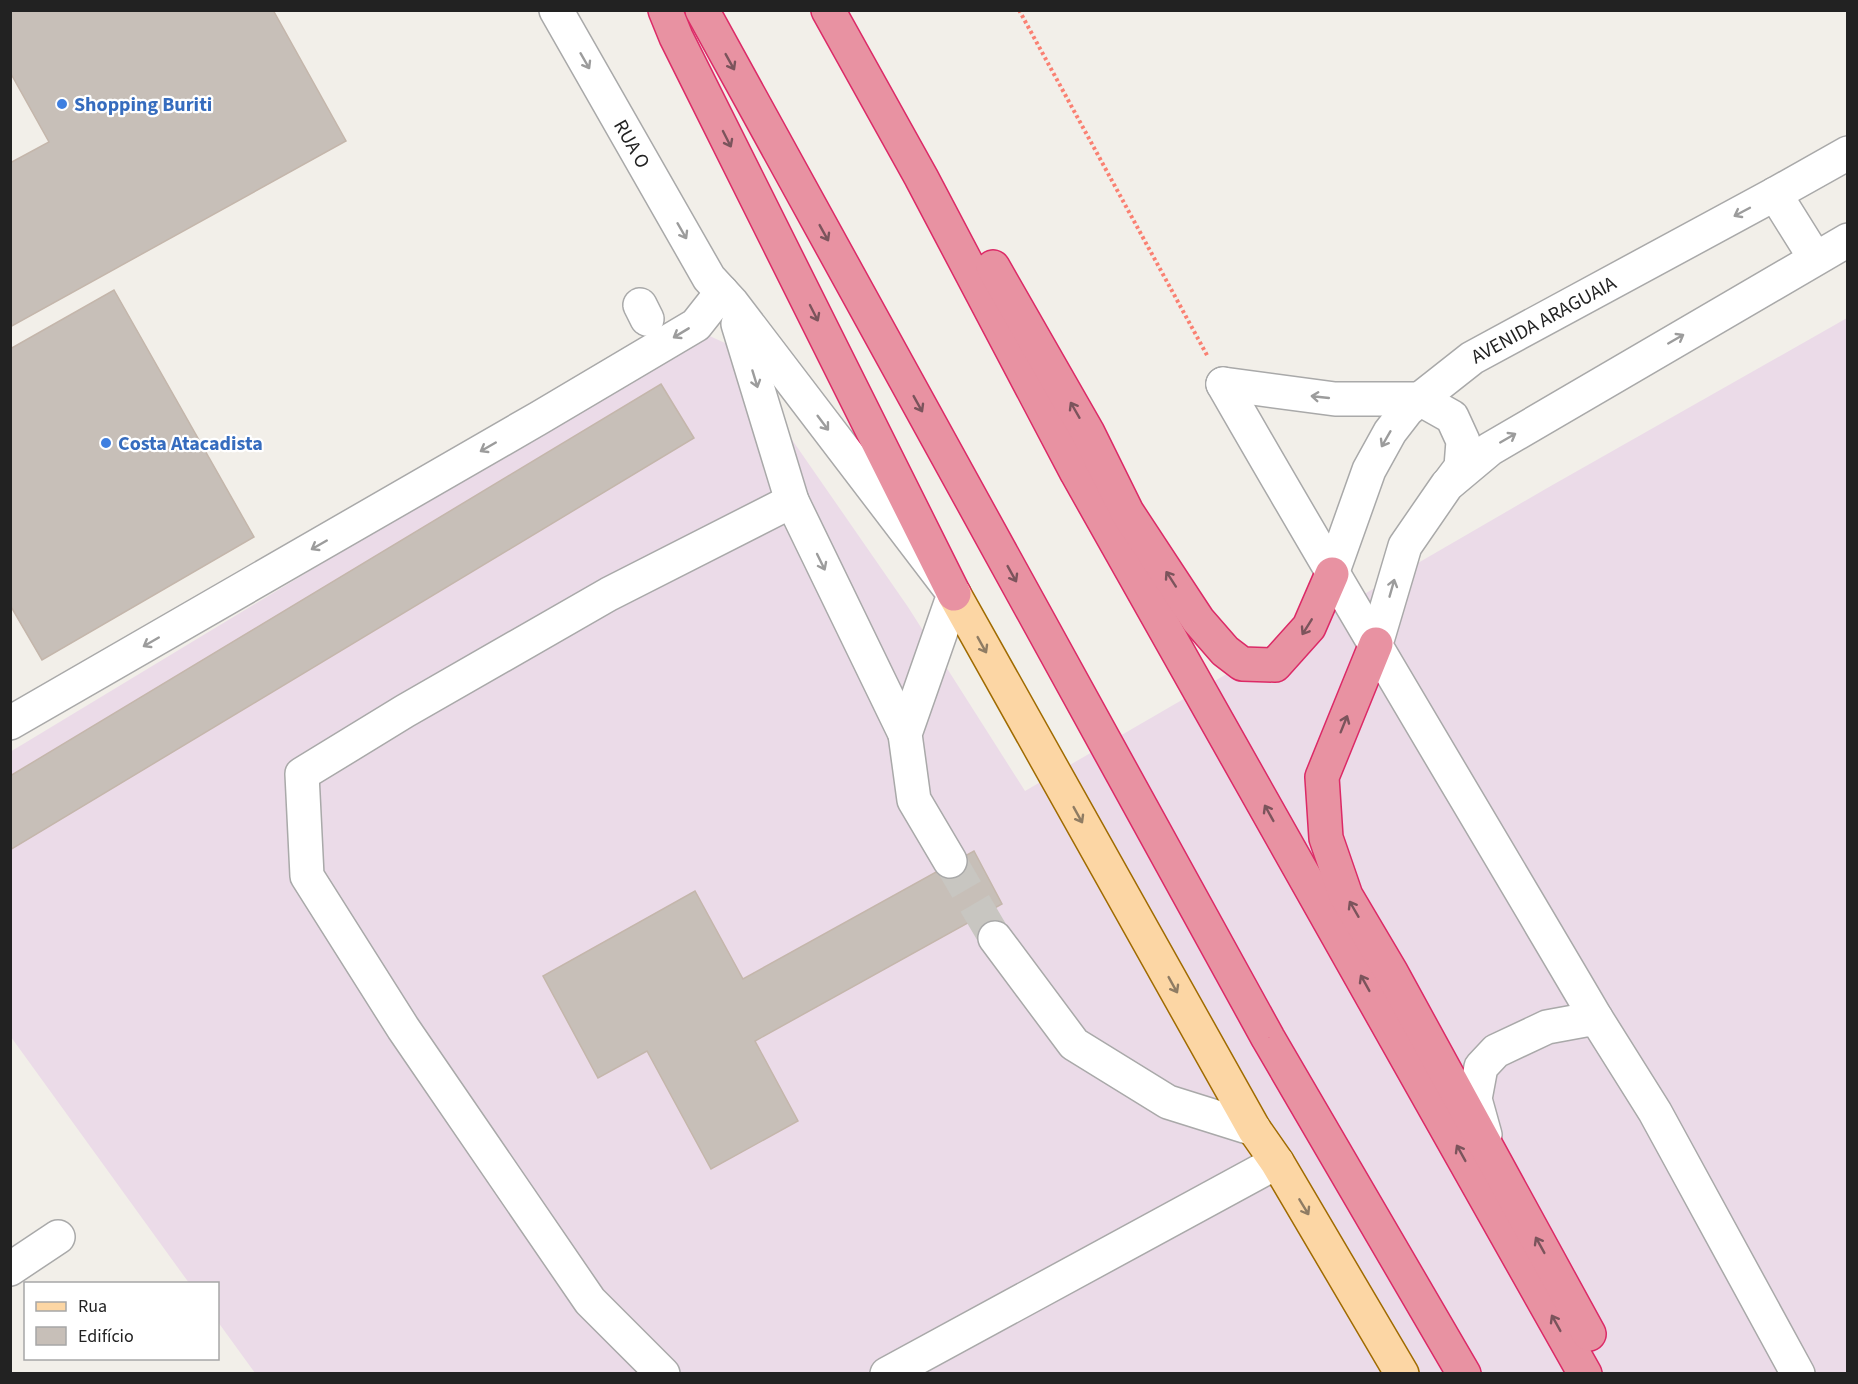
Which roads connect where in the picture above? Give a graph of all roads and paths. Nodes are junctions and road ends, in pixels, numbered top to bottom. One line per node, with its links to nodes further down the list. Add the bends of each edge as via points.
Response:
1 (556, 10): 11 (street, RUA O, one-way to 11)
2 (665, 10): 17 (highway, one-way to 17)
3 (702, 10): 34 (highway, one-way to 34, via 1262,1028)
4 (828, 10): 7 (highway)
5 (1019, 10): 12 (path)
6 (1848, 153): 8 (street, AVENIDA ARAGUAIA)
7 (921, 177): 16 (highway, one-way to 7, via 1309,627 1275,665 1242,664 1225,651 1198,620 1127,512 1088,433 992,264); 35 (highway, one-way to 7, via 1077,473)
8 (1775, 194): 10 (street); 13 (street, AVENIDA ARAGUAIA, one-way to 13, via 1472,358)
9 (1848, 240): 10 (street)
10 (1815, 258): 14 (street, one-way to 10, via 1490,449)
11 (721, 291): 15 (street, one-way to 15); 17 (street, one-way to 17); 19 (street, one-way to 19, via 696,325)
12 (1223, 384): 13 (street, one-way to 12, via 1335,399); 16 (street)
13 (1420, 399): 14 (street, via 1452,417 1463,441 1461,467); 16 (street, AVENIDA ARAGUAIA, one-way to 16, via 1390,432 1369,470)
14 (1448, 485): 18 (street, one-way to 14, via 1405,546)
15 (792, 501): 20 (street, one-way to 20); 31 (street, via 609,594 302,774 307,876 403,1028 590,1301)
16 (1332, 574): 18 (street)
17 (954, 594): 20 (street); 26 (main road, one-way to 26)
18 (1376, 644): 23 (street); 24 (highway, one-way to 18, via 1346,896 1326,838 1322,777)
19 (10, 723)
20 (904, 734): 21 (street, via 914,800)
21 (950, 861)
22 (995, 938): 26 (street, via 1074,1044 1168,1102)
23 (1596, 1018): 25 (street, via 1547,1027 1496,1051); 37 (street, via 1655,1112)
24 (1416, 1019): 25 (street, via 1458,1066); 27 (highway)
25 (1481, 1067): 27 (street, via 1475,1099)
26 (1254, 1128): 28 (main road)
27 (1489, 1153): 36 (highway, one-way to 27, via 1591,1338)
28 (1277, 1162): 32 (street); 33 (main road, one-way to 33)
29 (58, 1237): 30 (street)
30 (10, 1269)
31 (663, 1374)
32 (887, 1374)
33 (1402, 1374)
34 (1464, 1374)
35 (1585, 1374)
36 (1597, 1374)
37 (1798, 1374)

